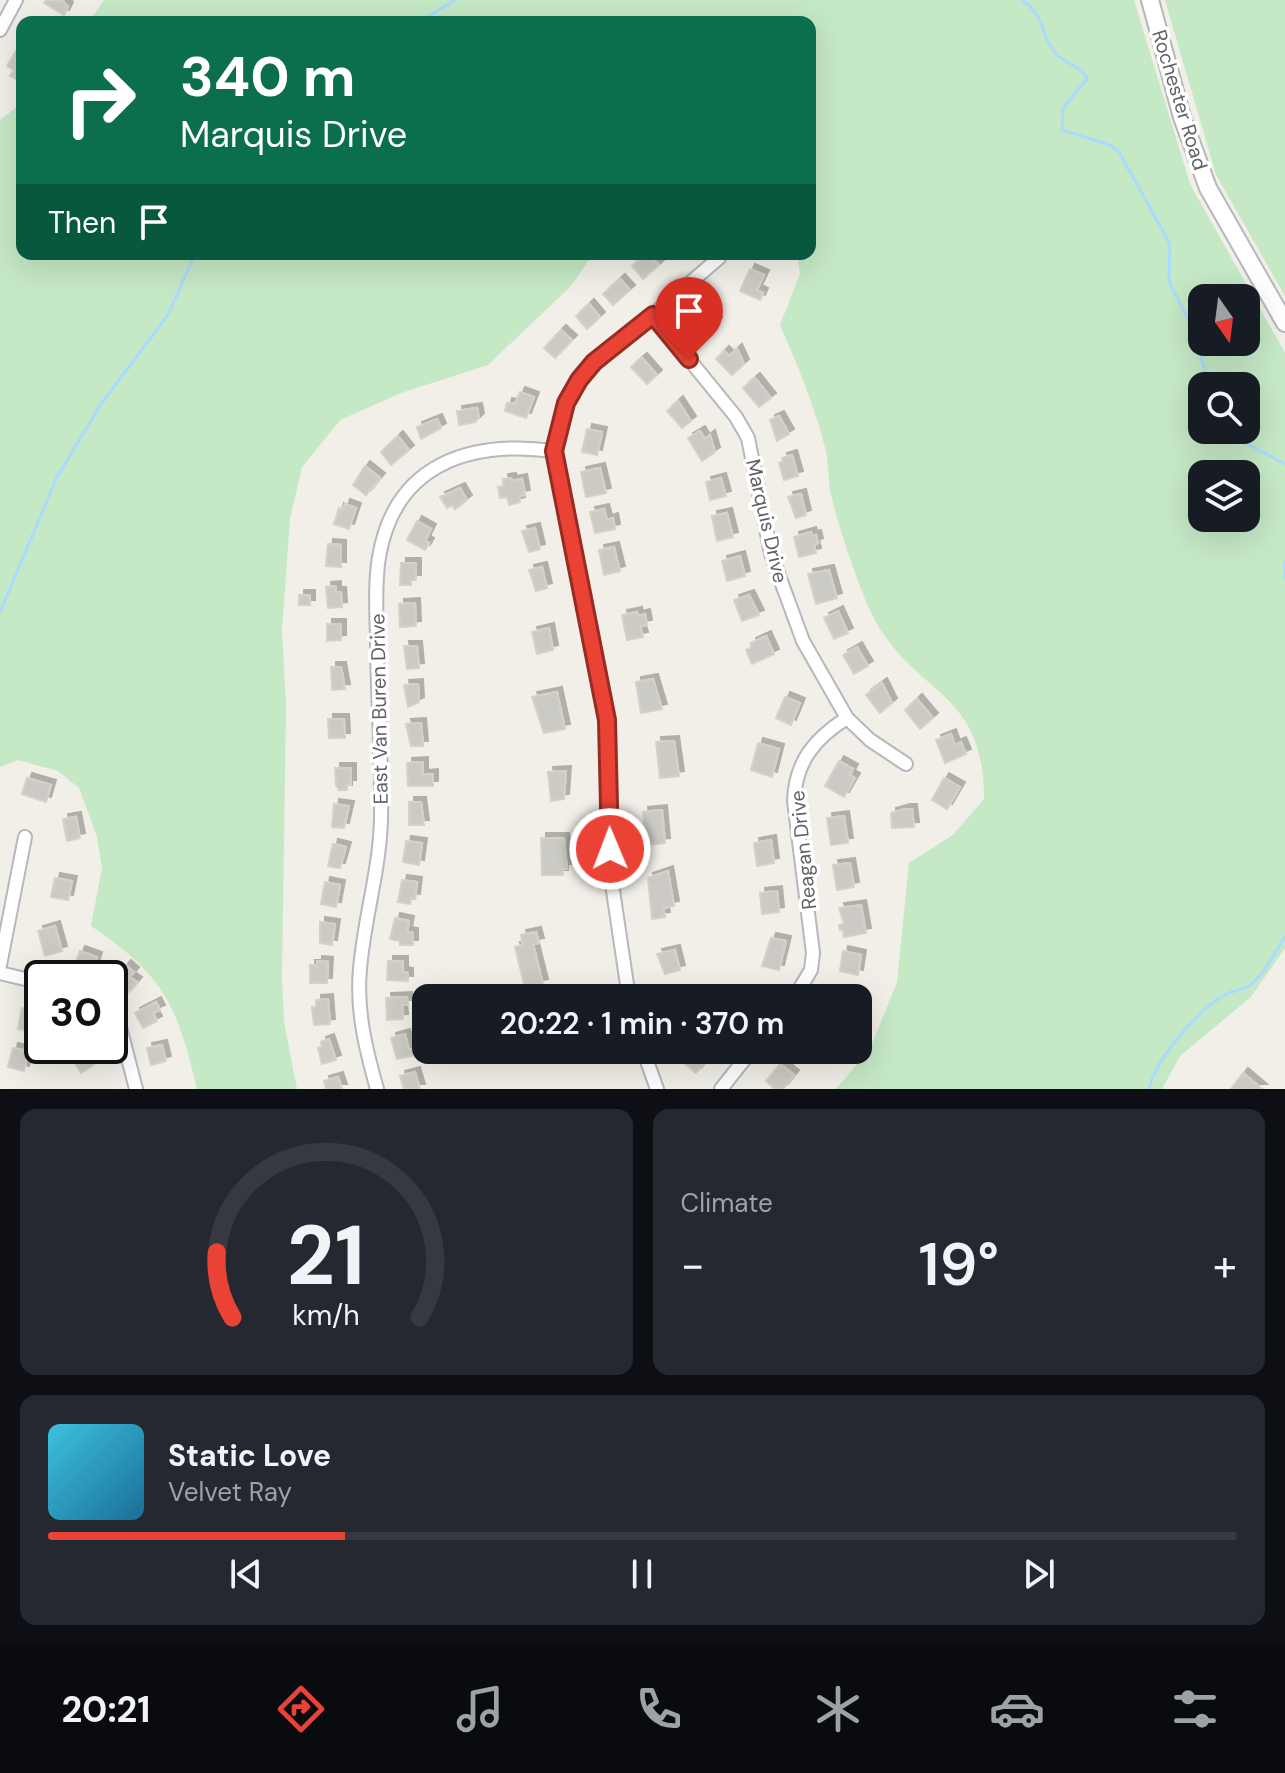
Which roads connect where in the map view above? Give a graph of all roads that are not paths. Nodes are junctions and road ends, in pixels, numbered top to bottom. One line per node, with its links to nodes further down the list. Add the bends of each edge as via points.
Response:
1 (16, 0): 3 (street)
2 (1150, 0): 6 (street, Rochester Road, via 1208,188)
3 (0, 30)
4 (717, 260): 5 (street)
5 (653, 315): 7 (street, via 579,380 566,403); 8 (street, Marquis Drive, via 743,427 787,603)
6 (1285, 323)
7 (554, 451): 14 (street, via 607,720 611,875); 20 (street, East Van Buren Drive, via 496,447 441,465 408,493 382,543 376,592 381,821 359,972 362,1025)
8 (847, 718): 9 (street, Marquis Drive); 15 (street, Reagan Drive, via 814,745 796,777 794,801 813,953)
9 (906, 764)
10 (25, 837): 11 (street)
11 (0, 965)
12 (0, 973): 13 (street)
13 (24, 979)
14 (627, 984)
15 (802, 984)
16 (128, 1058): 19 (street)
17 (648, 1064): 21 (street)
18 (741, 1064): 22 (street)
19 (136, 1089)
20 (377, 1089)
21 (657, 1089)
22 (721, 1089)

